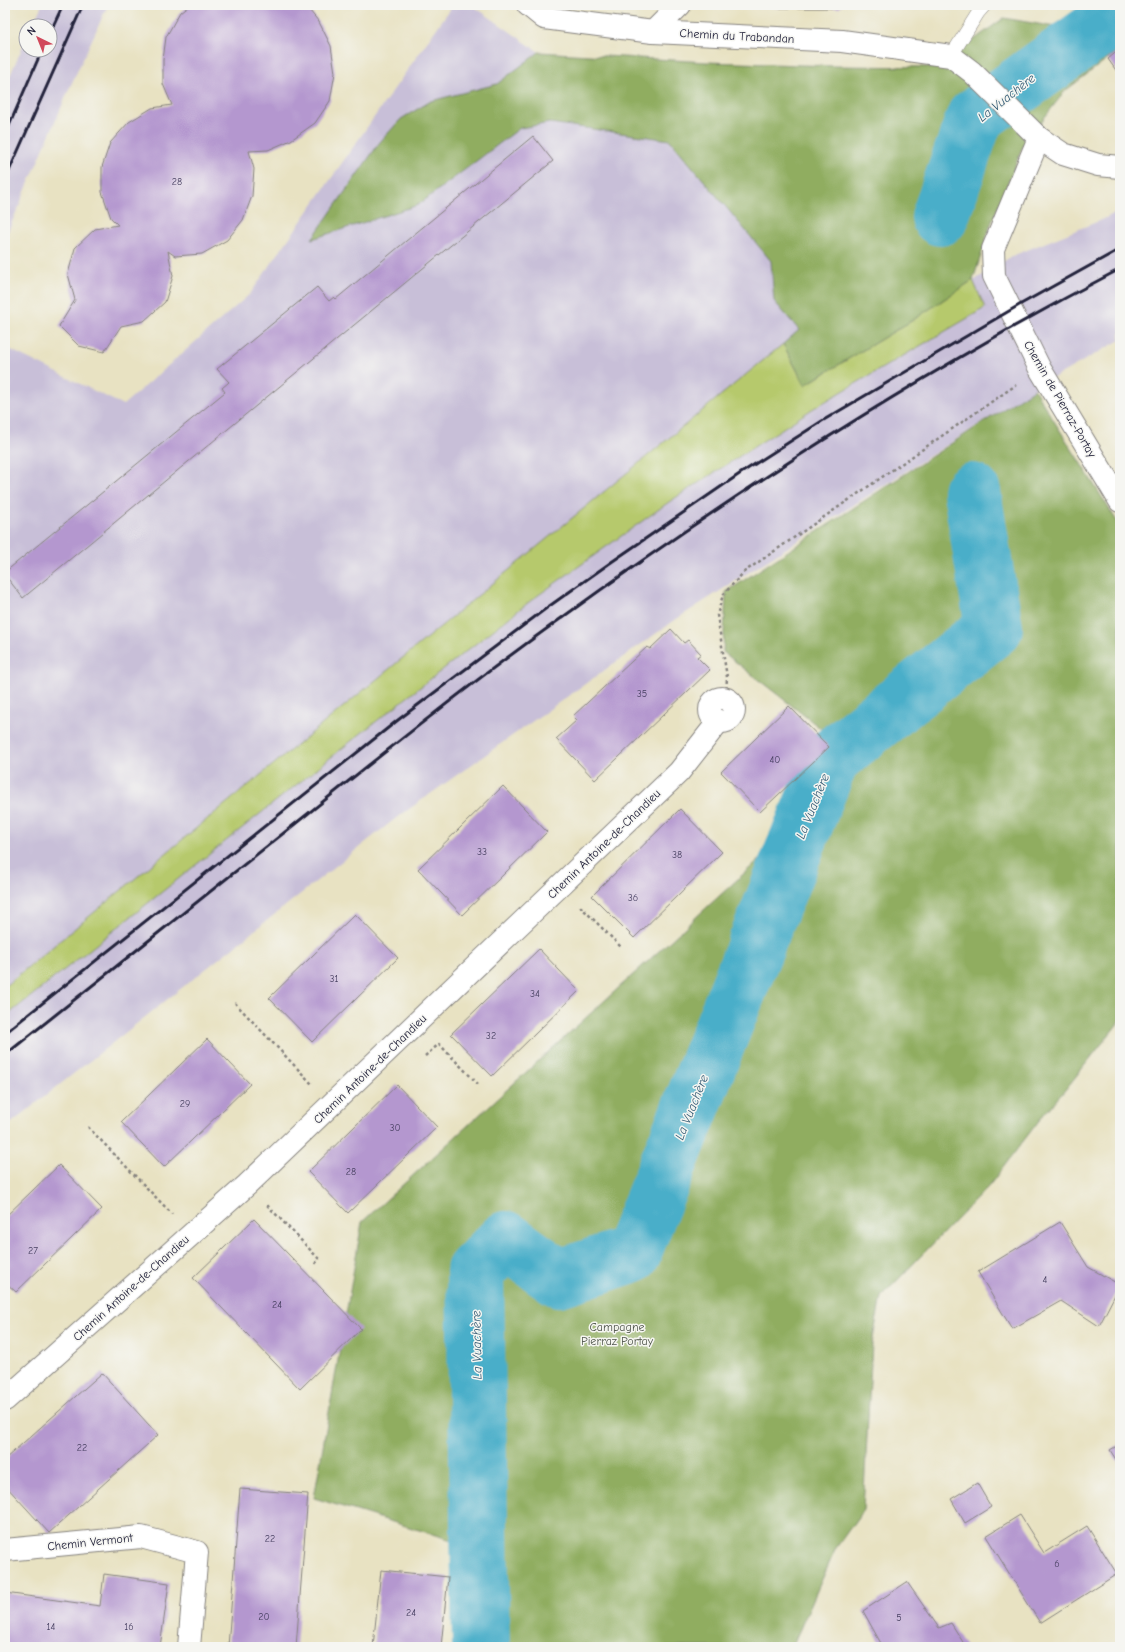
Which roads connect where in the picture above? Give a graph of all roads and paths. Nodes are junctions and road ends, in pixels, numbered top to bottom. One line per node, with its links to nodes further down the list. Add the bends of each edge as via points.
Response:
1 (528, 5): 4 (street, Chemin du Trabandan, via 544,18)
2 (680, 5): 4 (street)
3 (985, 5): 5 (lane)
4 (653, 32): 5 (street, Chemin du Trabandan, via 842,41)
5 (952, 56): 6 (street, via 972,72)
6 (1039, 138): 7 (street, via 1063,154 1098,165); 8 (street, Chemin de Pierraz-Portay, via 993,249 994,276)
7 (1120, 166)
8 (1040, 369): 9 (street, Chemin de Pierraz-Portay); 10 (path, via 744,572 723,595 717,615 727,677)
9 (1120, 501)
10 (726, 698): 16 (street, Chemin Antoine-de-Chandieu, via 732,702 735,709 732,717 727,721 719,721 679,772)
11 (581, 907): 12 (path)
12 (622, 948)
13 (235, 1003): 16 (path)
14 (439, 1044): 15 (path)
15 (479, 1085)
16 (331, 1105): 18 (street, Chemin Antoine-de-Chandieu)
17 (88, 1127): 19 (path)
18 (247, 1185): 19 (street, Chemin Antoine-de-Chandieu); 20 (path, via 319,1259)
19 (191, 1235): 21 (street, Chemin Antoine-de-Chandieu)
20 (315, 1264)
21 (5, 1400)
22 (5, 1550): 23 (street, Chemin Vermont, via 141,1537 197,1552)
23 (188, 1647)

